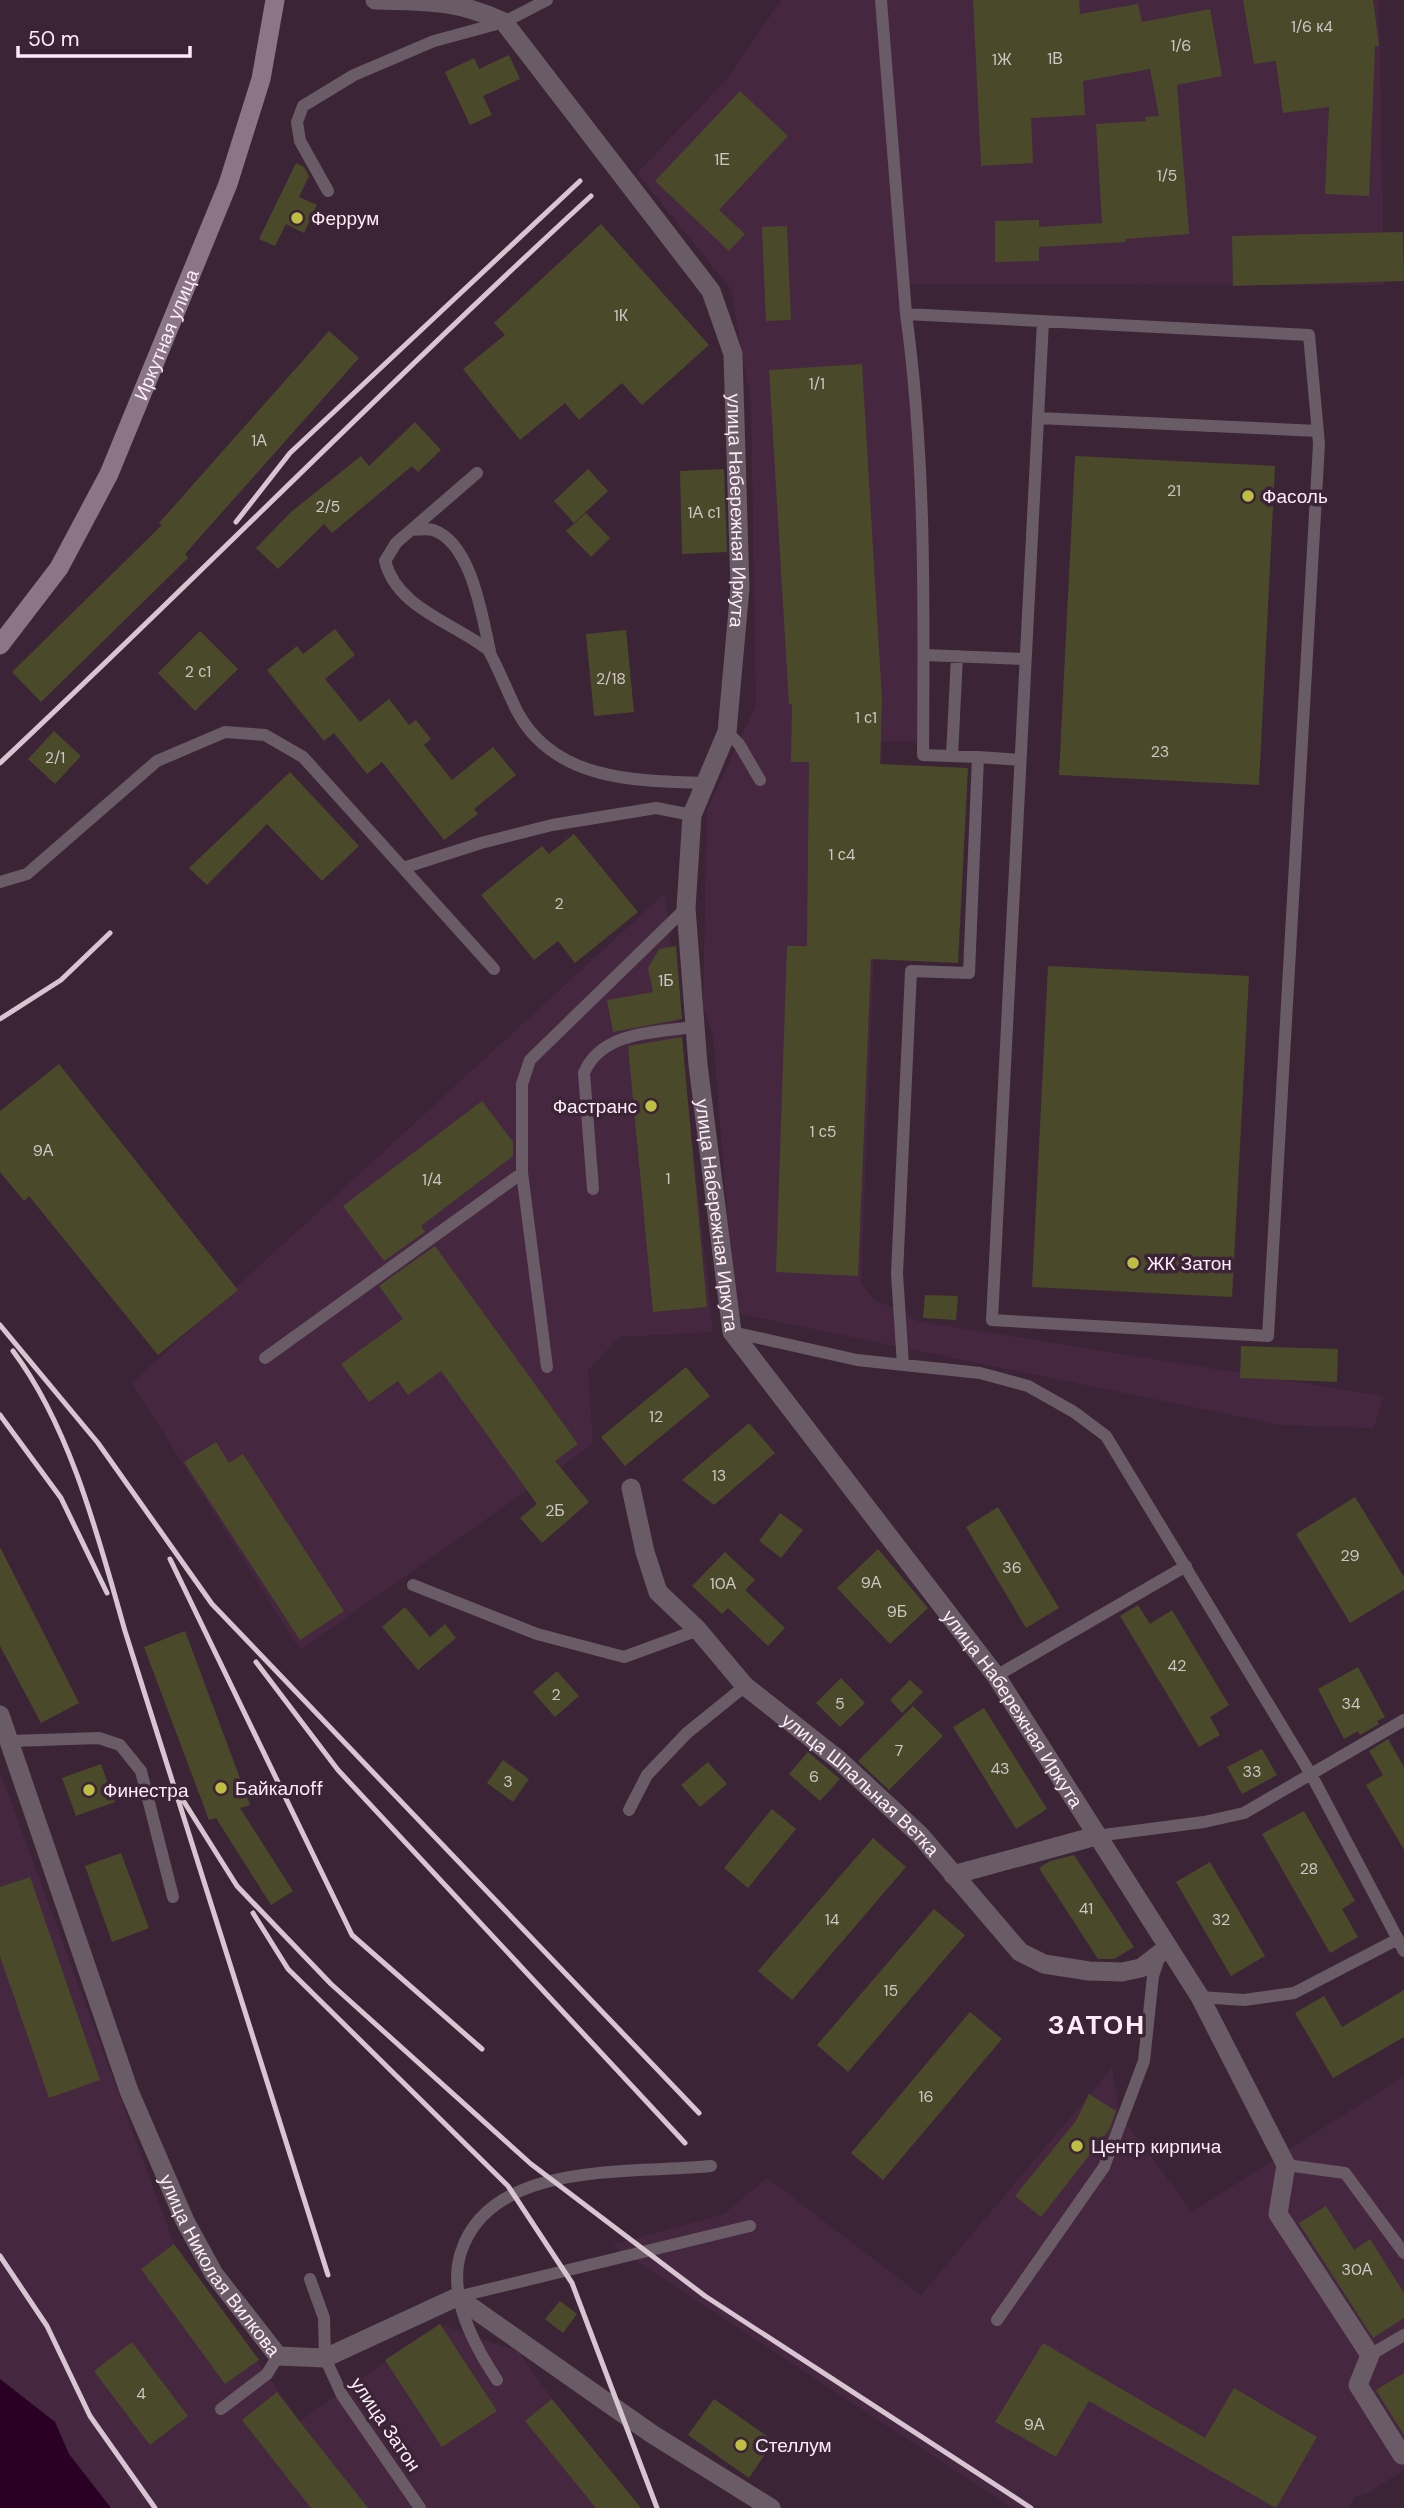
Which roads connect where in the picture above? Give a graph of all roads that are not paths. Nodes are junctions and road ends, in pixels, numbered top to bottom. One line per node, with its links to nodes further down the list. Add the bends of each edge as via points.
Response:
1 (275, 0): 13 (main road, Иркутная улица, via 261,79 228,184 109,474 59,568)
2 (375, 0): 5 (street, улица Набережная Иркута, via 450,2 476,7)
3 (547, 0): 5 (lane)
4 (881, 0): 7 (lane)
5 (504, 22): 6 (lane, via 434,41 354,75 303,106 297,122 300,141); 18 (street, улица Набережная Иркута, via 711,291 733,354 740,588)
6 (328, 191)
7 (906, 314): 8 (lane); 15 (lane, via 915,412)
8 (1043, 321): 9 (lane); 10 (lane, via 1309,335)
9 (1038, 418): 10 (lane); 17 (lane)
10 (1318, 431): 21 (lane, via 1268,1336 992,1320)
11 (477, 473): 12 (lane)
12 (411, 530): 14 (lane, via 433,530 455,547 471,576); 14 (lane, via 385,561 390,580 406,597)
13 (0, 645)
14 (490, 651): 23 (lane, via 525,727 571,765 627,780)
15 (924, 655): 16 (lane); 19 (lane, via 923,755)
16 (957, 656): 17 (lane); 19 (lane)
17 (1026, 659): 21 (lane)
18 (727, 732): 22 (lane); 23 (street, улица Набережная Иркута)
19 (952, 756): 20 (lane)
20 (978, 758): 21 (lane); 34 (lane, via 969,973 911,971 897,1274)
21 (1020, 760)
22 (760, 780)
23 (705, 783): 24 (street, улица Набережная Иркута)
24 (692, 815): 25 (lane, via 656,808 552,825); 27 (street, улица Набережная Иркута)
25 (402, 867): 26 (lane, via 303,757 265,735 225,732 157,761 27,874); 28 (lane)
26 (0, 882)
27 (686, 908): 29 (street, улица Набережная Иркута); 30 (lane, via 530,1060 522,1084)
28 (494, 969)
29 (695, 1027): 31 (lane, via 611,1043 590,1059 584,1073); 32 (street, улица Набережная Иркута)
30 (522, 1173): 33 (lane); 35 (lane)
31 (593, 1189)
32 (732, 1332): 34 (lane, via 857,1360); 40 (street, улица Набережная Иркута)
33 (265, 1358)
34 (903, 1365): 37 (lane, via 980,1373 1028,1386 1074,1412 1106,1436)
35 (547, 1367)
36 (631, 1488): 39 (street, улица Шпальная Ветка, via 658,1592)
37 (1186, 1566): 40 (lane); 45 (lane)
38 (413, 1585): 39 (lane, via 537,1634 624,1657)
39 (698, 1630): 41 (street, улица Шпальная Ветка)
40 (996, 1676): 47 (street, улица Набережная Иркута)
41 (745, 1686): 46 (lane, via 687,1733 647,1775); 48 (street, улица Шпальная Ветка, via 839,1760 919,1835)
42 (0, 1715): 44 (street, улица Николая Вилкова)
43 (1404, 1720): 45 (lane)
44 (11, 1741): 49 (lane, via 99,1738 120,1745 141,1771); 63 (street, улица Николая Вилкова, via 129,2091 180,2209 214,2274)
45 (1312, 1776): 47 (lane, via 1244,1813); 50 (lane)
46 (629, 1810)
47 (1096, 1836): 48 (street); 52 (street, улица Набережная Иркута)
48 (953, 1875): 52 (street, улица Шпальная Ветка, via 1020,1952 1044,1964 1122,1972 1141,1968)
49 (173, 1897)
50 (1398, 1921): 51 (lane)
51 (1401, 1945): 53 (lane, via 1294,1993 1244,2000)
52 (1163, 1951): 53 (street, улица Набережная Иркута); 60 (lane, via 1153,1976 1144,2061 1104,2167)
53 (1200, 1997): 54 (street, улица Набережная Иркута)
54 (1286, 2165): 57 (lane, via 1345,2172); 62 (street, via 1278,2214)
55 (711, 2166): 59 (lane, via 632,2169 513,2193 486,2209 466,2237 456,2266)
56 (750, 2226): 59 (lane)
57 (1404, 2253)
58 (310, 2279): 64 (lane, via 324,2318)
59 (457, 2297): 64 (street, улица Николая Вилкова); 65 (lane); 69 (street, via 652,2434)
60 (997, 2320)
61 (1404, 2335): 62 (lane)
62 (1370, 2354): 67 (street, via 1358,2385)
63 (278, 2356): 64 (street, улица Николая Вилкова); 66 (lane, via 267,2374)
64 (325, 2358): 68 (lane, улица Затон, via 342,2395)
65 (497, 2380)
66 (221, 2409)
67 (1402, 2455)
68 (420, 2508)
69 (771, 2508)

